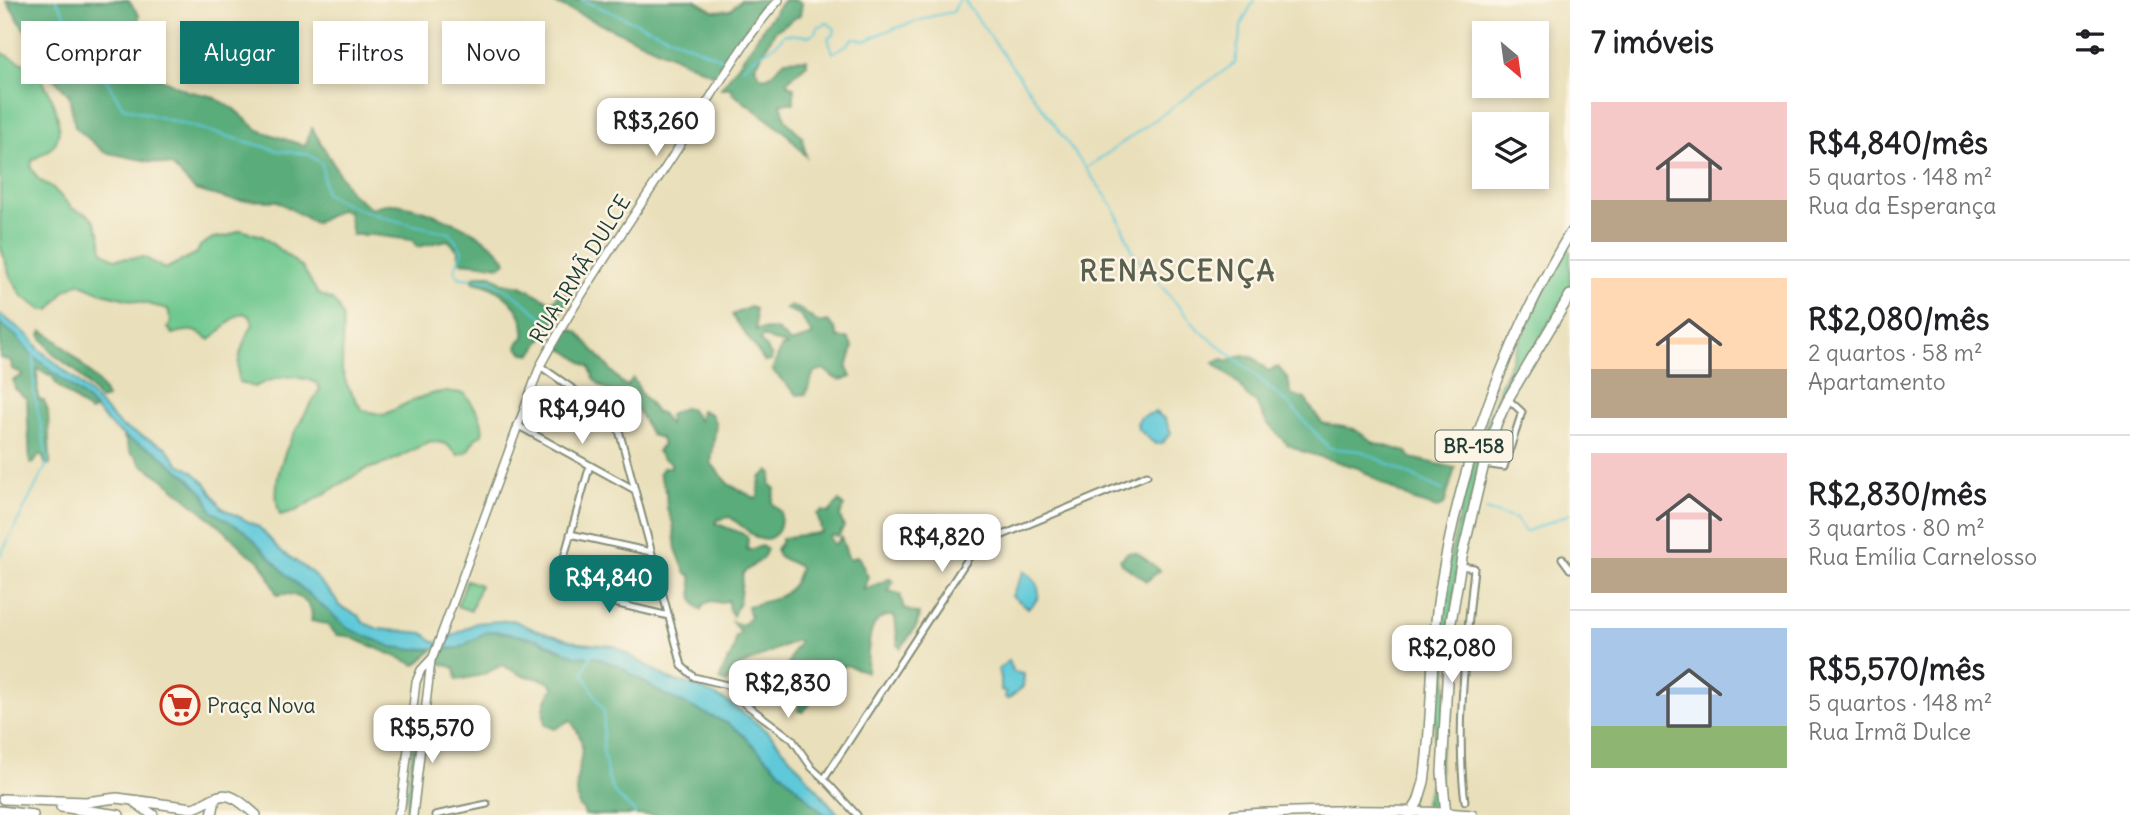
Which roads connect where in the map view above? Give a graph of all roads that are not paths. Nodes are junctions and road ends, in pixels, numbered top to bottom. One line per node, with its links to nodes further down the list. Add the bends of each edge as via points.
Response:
1 (779, 0): 4 (street, RUA IRMÃ DULCE, via 648,194)
2 (1569, 237): 31 (highway, BR-158, via 1549,268 1501,369 1461,490 1439,598 1424,782)
3 (1570, 295): 5 (highway, BR-158)
4 (540, 366): 6 (street, RUA IRMÃ DULCE); 10 (street, via 616,419)
5 (1508, 399): 7 (highway, BR-158); 7 (street, via 1522,412 1504,467)
6 (517, 425): 8 (street); 19 (street, RUA IRMÃ DULCE)
7 (1484, 464): 14 (highway, BR-158)
8 (590, 466): 10 (street); 11 (street)
9 (1147, 475): 24 (street, via 979,545)
10 (635, 490): 12 (street)
11 (570, 534): 12 (street); 16 (street, via 555,589)
12 (651, 552): 16 (street)
13 (1562, 558): 15 (street)
14 (1461, 566): 17 (highway, BR-158); 18 (street, via 1474,568)
15 (1570, 569)
16 (669, 616): 24 (street, via 682,666 694,677 727,685 792,739)
17 (1450, 628): 18 (street); 21 (highway, BR-158)
18 (1468, 629): 22 (street)
19 (432, 659): 20 (street, RUA IRMÃ DULCE, via 421,670); 23 (street, RUA IRMÃ DULCE)
20 (413, 697): 23 (street); 38 (street, RUA IRMÃ DULCE, via 401,807)
21 (1445, 712): 22 (street); 32 (highway, BR-158, via 1442,772)
22 (1463, 712): 28 (street)
23 (424, 713): 40 (street, RUA IRMÃ DULCE)
24 (824, 779): 42 (street)
25 (1, 799): 26 (highway); 34 (highway)
26 (131, 799): 27 (highway, via 184,808); 35 (highway)
27 (215, 799): 36 (highway); 37 (highway, via 228,795)
28 (1465, 801)
29 (487, 804): 41 (street)
30 (0, 811): 33 (highway)
31 (1411, 814): 32 (highway); 43 (highway, via 1294,811)
32 (1446, 814): 44 (highway)
33 (33, 815)
34 (118, 815)
35 (153, 815)
36 (212, 815)
37 (256, 815)
38 (396, 815): 39 (street)
39 (405, 815)
40 (413, 815)
41 (435, 815)
42 (857, 815)
43 (1234, 815)
44 (1472, 815)

